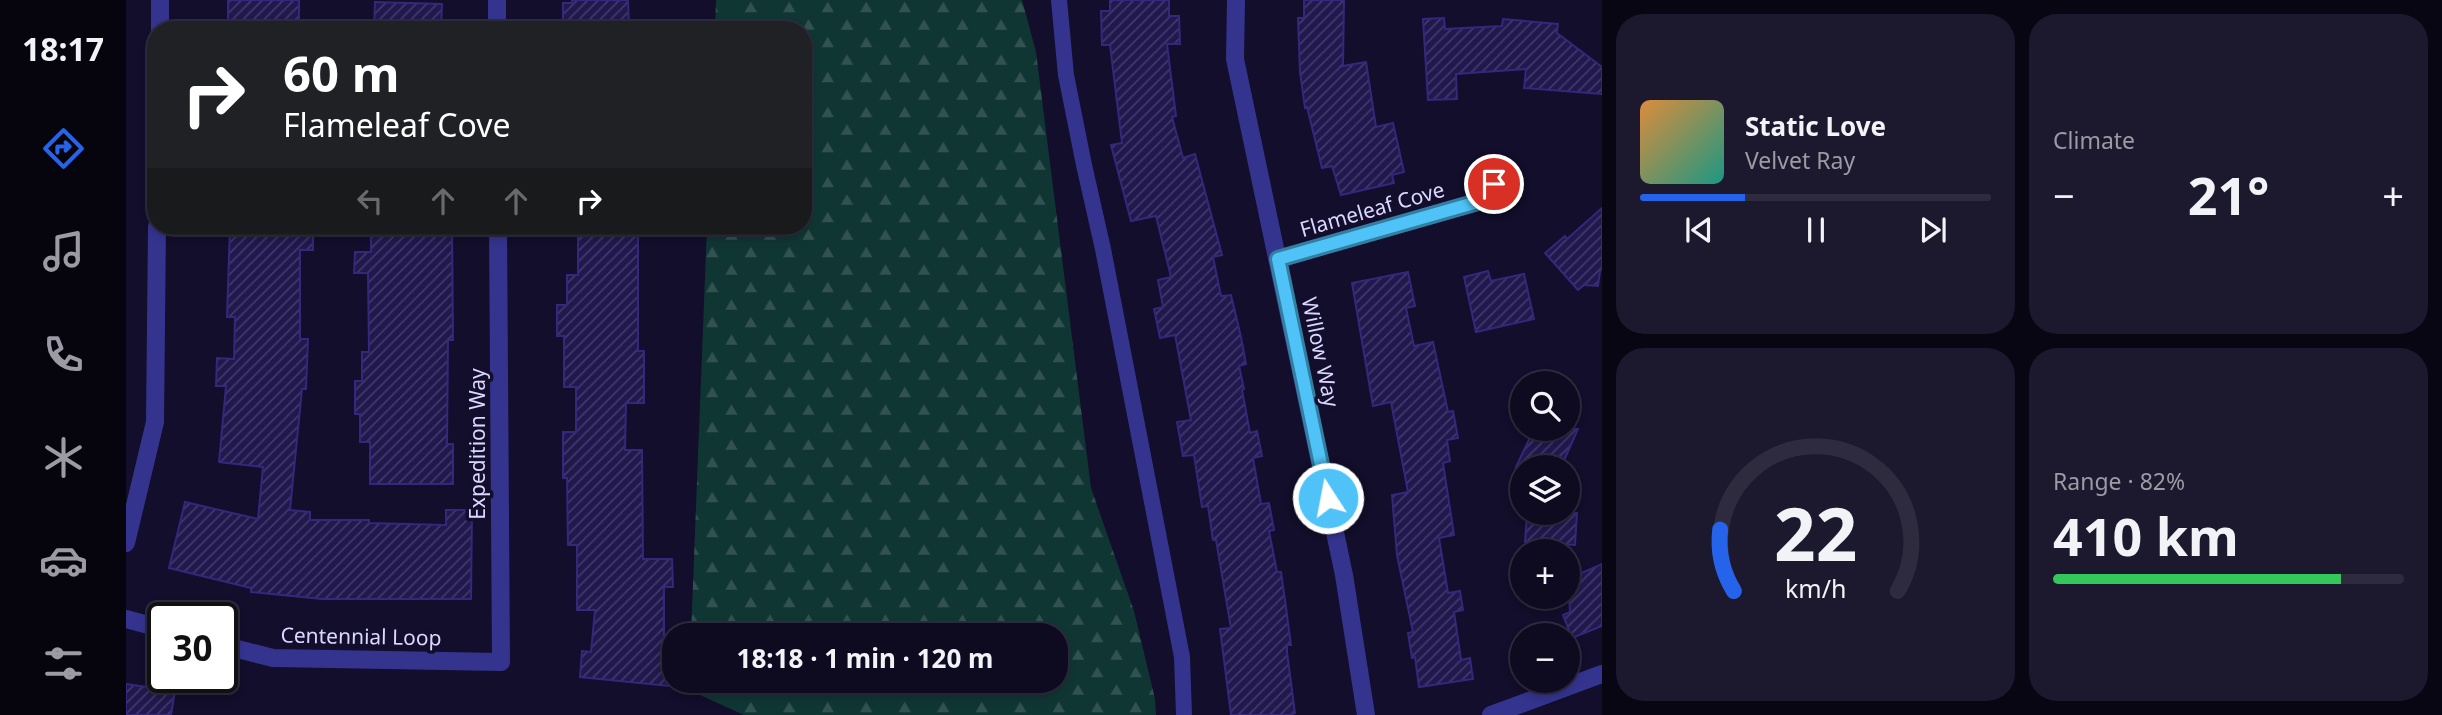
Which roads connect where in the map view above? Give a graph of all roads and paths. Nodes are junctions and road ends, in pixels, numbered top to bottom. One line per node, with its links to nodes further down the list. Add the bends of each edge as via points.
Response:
1 (160, 0): 5 (street)
2 (497, 0): 6 (street)
3 (1059, 0): 17 (lane, via 1066,75 1182,657)
4 (1236, 0): 10 (street, Willow Way, via 1235,59)
5 (160, 21)
6 (497, 21)
7 (1501, 170): 10 (street, Flameleaf Cove, via 1488,199)
8 (157, 235): 11 (street, via 155,422)
9 (498, 235): 15 (street, Expedition Way)
10 (1278, 259): 18 (street, Willow Way, via 1344,575)
11 (126, 543)
12 (126, 620): 13 (street)
13 (147, 625)
14 (238, 649): 15 (street, Centennial Loop, via 273,658)
15 (501, 662)
16 (1602, 674): 19 (street)
17 (1184, 715)
18 (1366, 715)
19 (1490, 715)

